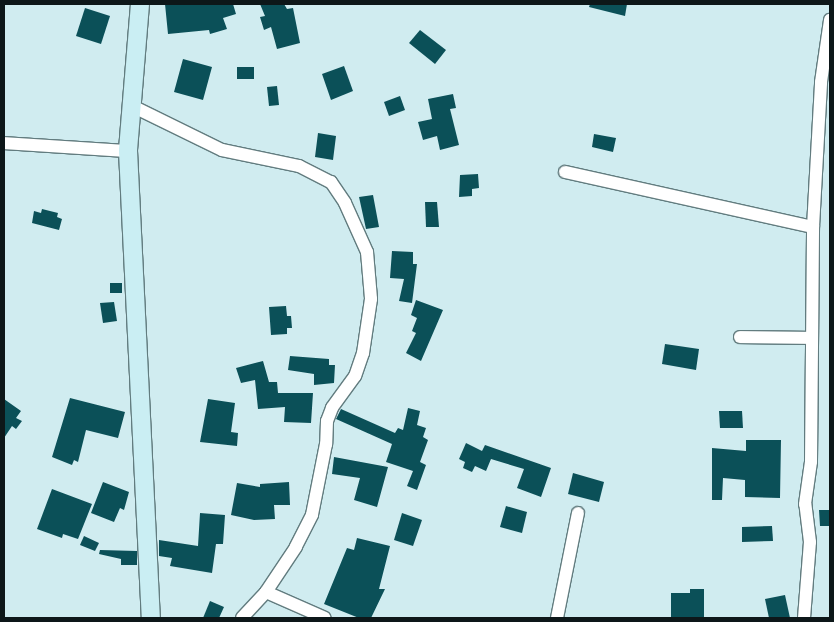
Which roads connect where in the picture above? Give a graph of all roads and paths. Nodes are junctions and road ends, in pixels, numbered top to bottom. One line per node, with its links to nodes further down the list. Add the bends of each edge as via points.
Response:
1 (140, 4): 3 (street)
2 (830, 20): 4 (street)
3 (130, 105): 6 (street); 12 (street, via 222,150 299,166 331,182 345,203 367,252 372,299 363,353 355,376 332,408 327,421 326,444 312,515 296,547)
4 (824, 122): 8 (street)
5 (4, 143): 6 (street)
6 (128, 150): 13 (street)
7 (565, 172): 8 (street)
8 (813, 227): 10 (street)
9 (740, 337): 10 (street)
10 (812, 338): 17 (street, via 811,462 805,504 810,542)
11 (578, 513): 16 (street)
12 (266, 592): 14 (street); 15 (street)
13 (151, 618)
14 (242, 618)
15 (325, 618)
16 (558, 618)
17 (804, 618)

